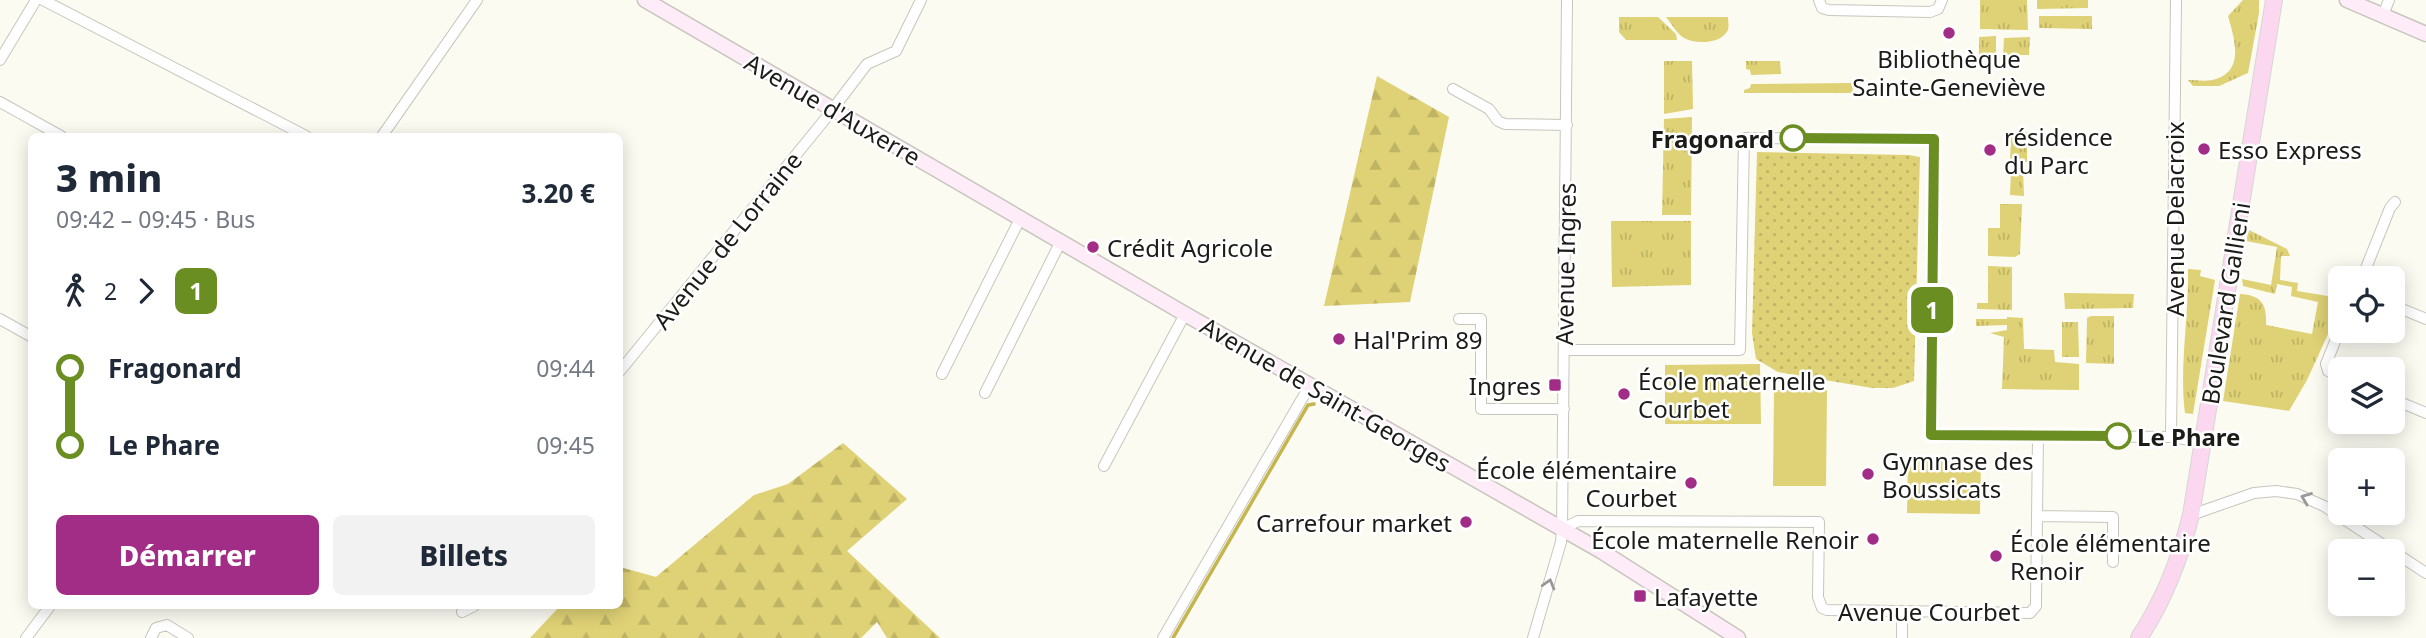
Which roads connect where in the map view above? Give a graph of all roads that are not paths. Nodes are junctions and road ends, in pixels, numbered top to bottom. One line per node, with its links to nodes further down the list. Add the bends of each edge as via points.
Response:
1 (36, 0): 15 (street)
2 (43, 0): 21 (street)
3 (477, 0): 22 (street)
4 (645, 0): 18 (main road, Avenue d'Auxerre)
5 (921, 0): 18 (street, Avenue de Lorraine, via 896,51 867,64)
6 (1566, 0): 19 (street, Avenue Ingres)
7 (1819, 0): 8 (street, via 1822,8 1829,10 1930,12 1938,9)
8 (1942, 0)
9 (2176, 0): 42 (street, Avenue Delacroix)
10 (2274, 0): 43 (main road, Boulevard Gallieni)
11 (2347, 0): 13 (main road)
12 (2389, 0): 13 (street)
13 (2383, 15): 14 (main road)
14 (2426, 34)
15 (0, 60)
16 (1453, 89): 19 (street, via 1489,109 1505,124)
17 (0, 102): 20 (street)
18 (834, 109): 24 (main road, Avenue d'Auxerre); 34 (street, Avenue de Lorraine)
19 (1567, 125): 33 (street, Avenue Ingres)
20 (56, 133)
21 (300, 133)
22 (384, 133)
23 (2395, 202): 26 (street)
24 (1021, 217): 25 (main road, Avenue de Saint-Georges); 35 (street)
25 (1061, 241): 28 (main road, Avenue de Saint-Georges); 37 (street)
26 (2367, 266)
27 (2405, 310): 31 (street)
28 (1185, 314): 36 (main road, Avenue de Saint-Georges); 44 (street)
29 (0, 318): 32 (street)
30 (1459, 319): 39 (street, via 1481,319 1481,409)
31 (2426, 319)
32 (28, 335)
33 (1564, 350): 39 (street, Avenue Ingres); 41 (street, via 1740,350 1744,138 1934,139 1931,435)
34 (623, 367)
35 (942, 374)
36 (1310, 385): 47 (main road, Avenue de Saint-Georges); 57 (street)
37 (985, 393)
38 (2405, 404): 40 (street)
39 (1564, 409): 47 (street, Avenue Ingres)
40 (2426, 413)
41 (2038, 436): 42 (street); 46 (street, Avenue Courbet)
42 (2171, 437): 43 (street)
43 (2203, 442): 45 (main road, Boulevard Gallieni)
44 (1104, 466)
45 (2191, 515): 49 (street, one-way to 45, via 2324,506 2297,494 2254,493); 61 (main road, Boulevard Gallieni, via 2173,572)
46 (2038, 516): 48 (street, via 2113,517); 53 (street, Avenue Courbet, via 2034,610)
47 (1562, 529): 53 (street, Avenue Courbet, via 1578,521 1819,522 1818,597 1822,608); 58 (street, Avenue Ingres, one-way to 47); 59 (main road, Avenue de Saint-Georges)
48 (2113, 562)
49 (2426, 573)
50 (48, 609): 54 (street)
51 (468, 609): 52 (street)
52 (462, 612)
53 (1902, 612): 60 (street)
54 (26, 638)
55 (151, 638): 56 (street, via 156,628 167,625)
56 (188, 638)
57 (1163, 638)
58 (1533, 638)
59 (1738, 638)
60 (1902, 638)
61 (2139, 638)

